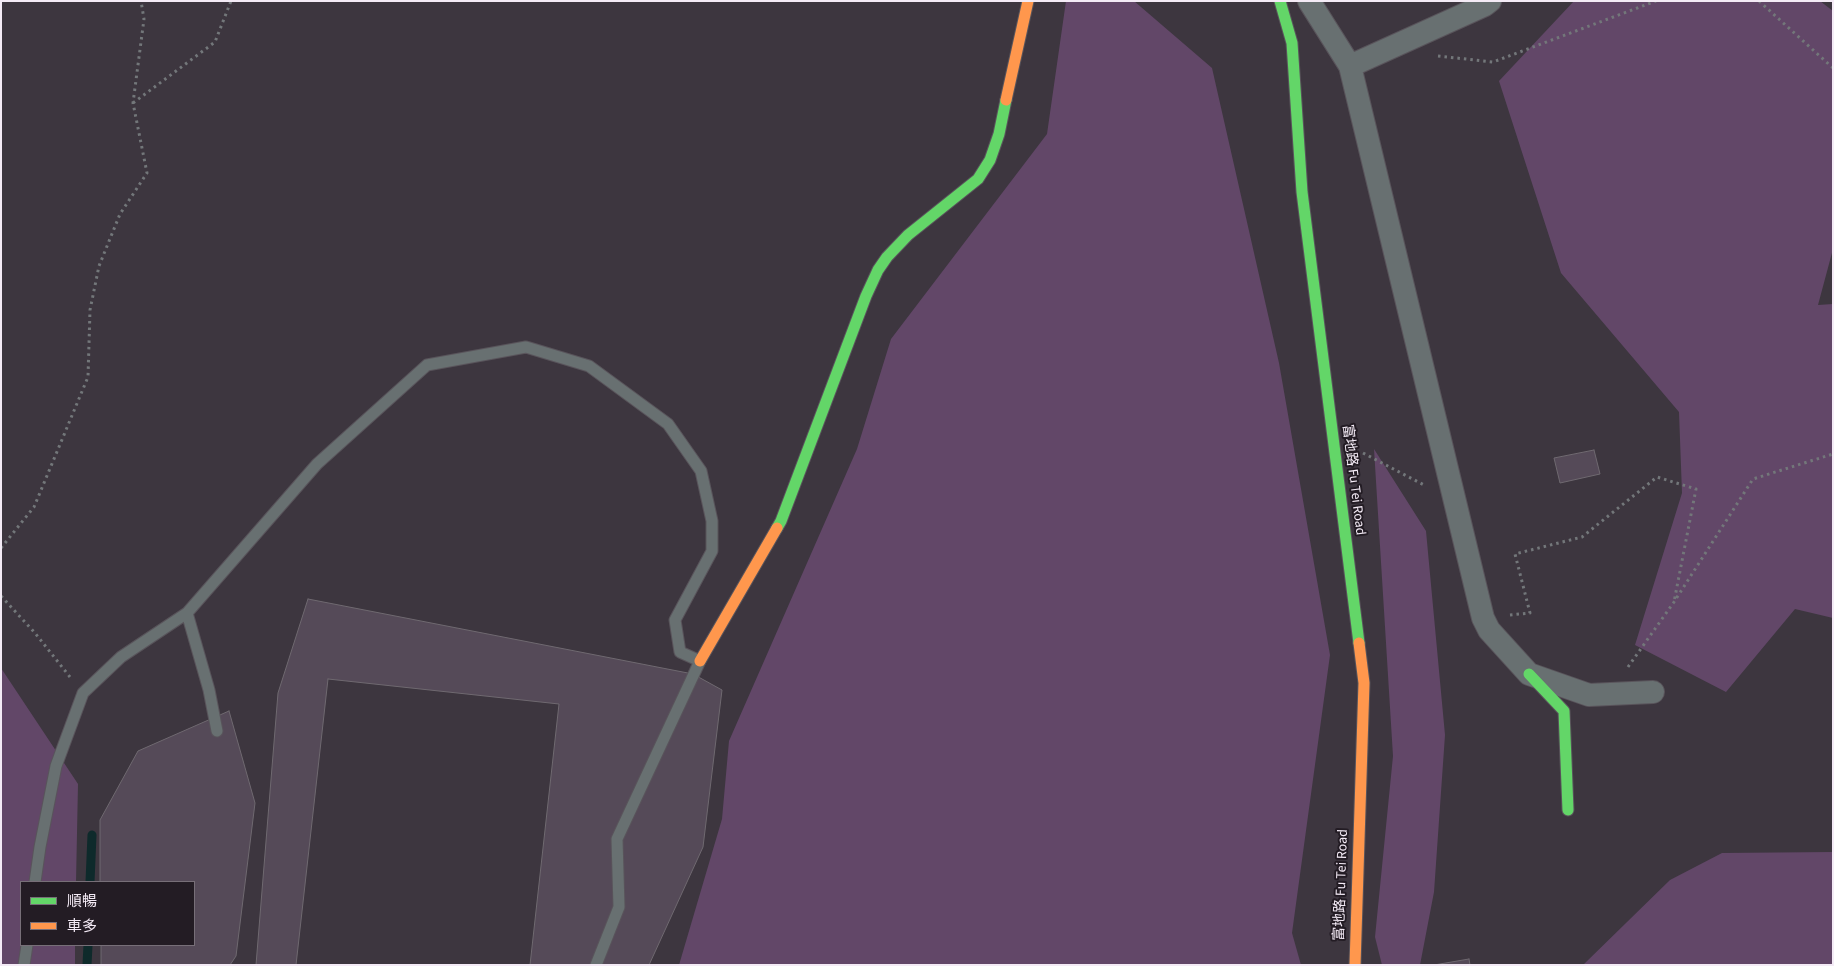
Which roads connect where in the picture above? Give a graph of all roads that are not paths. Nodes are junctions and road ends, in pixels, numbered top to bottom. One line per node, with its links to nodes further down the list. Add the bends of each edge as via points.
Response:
1 (1028, 1): 7 (street, via 999,134 990,160 970,187 908,235 878,270 781,521)
2 (1280, 1): 16 (street, 富地路 Fu Tei Road, via 1292,43 1302,192 1364,684)
3 (1309, 1): 5 (street)
4 (1487, 3): 5 (street)
5 (1350, 66): 8 (street, via 1483,618 1489,630)
6 (187, 613): 7 (lane, via 317,464 427,365 526,347 589,366 668,424 701,471 712,521 712,551 675,620 680,652); 10 (lane, via 209,690); 12 (lane, via 121,657 83,693 56,766)
7 (700, 661): 15 (lane, via 617,839 619,907)
8 (1529, 674): 9 (street, via 1589,695); 11 (street, via 1564,711)
9 (1653, 692)
10 (216, 731)
11 (1568, 810)
12 (35, 881)
13 (27, 946): 14 (lane)
14 (24, 965)
15 (596, 965)
16 (1355, 965)

